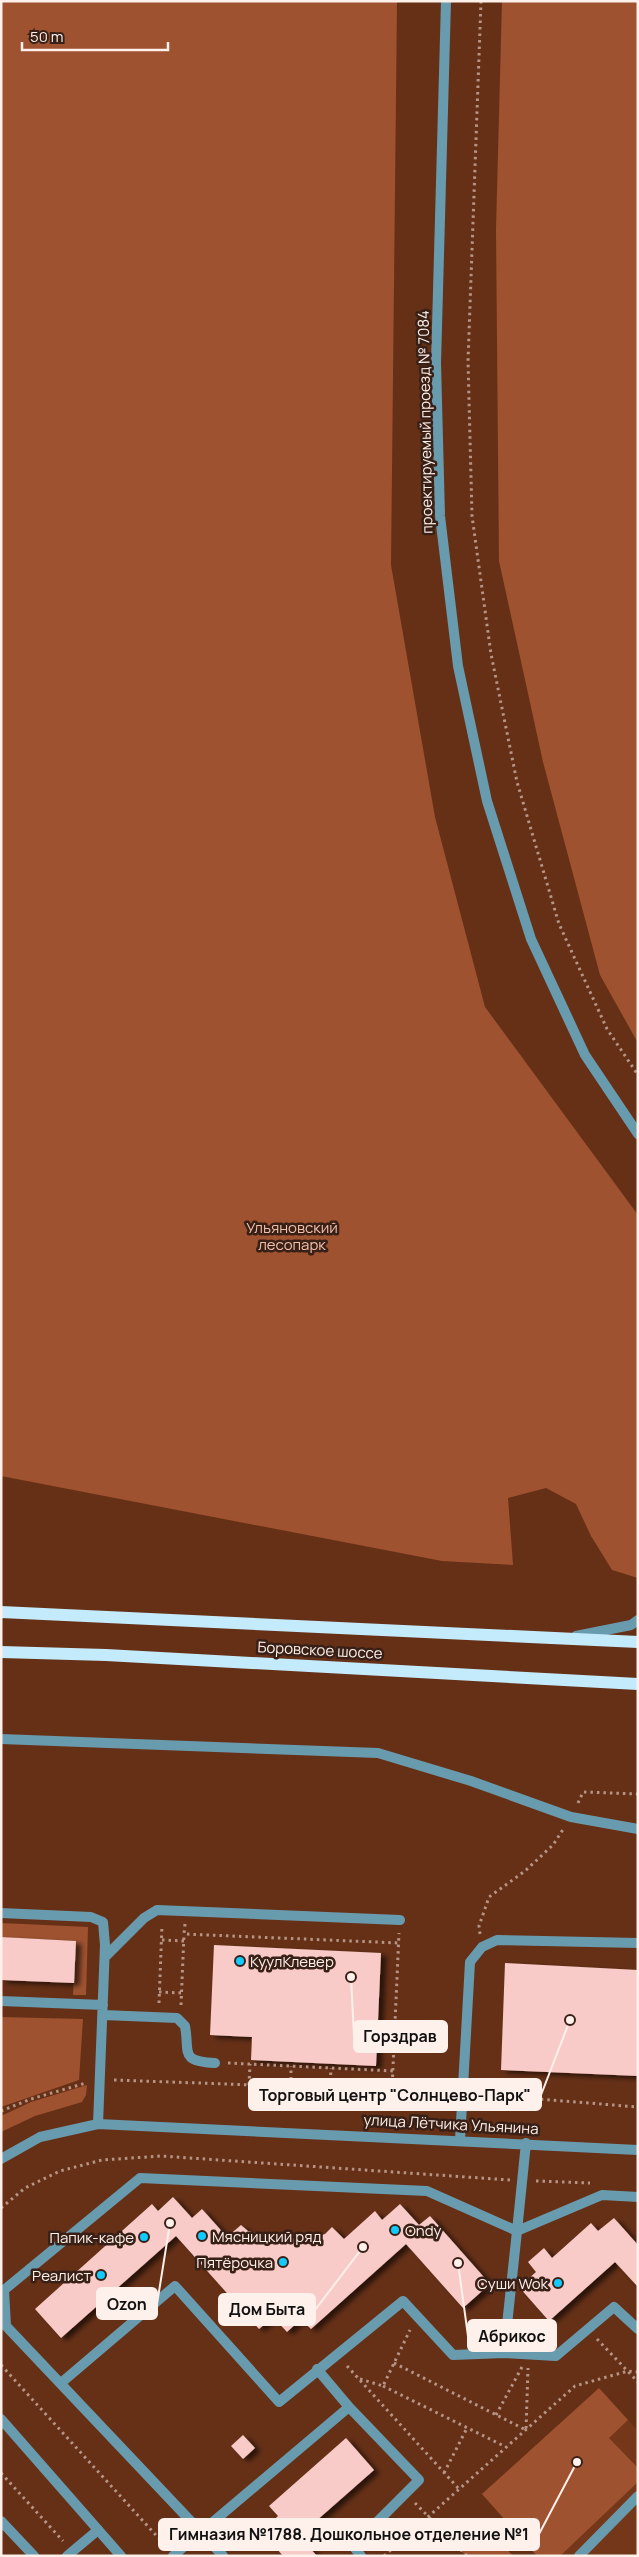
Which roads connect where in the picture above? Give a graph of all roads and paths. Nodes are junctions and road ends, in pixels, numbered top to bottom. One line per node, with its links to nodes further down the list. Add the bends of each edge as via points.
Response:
1 (446, 1): 4 (street, проектируемый проезд № 7084, via 436,363 440,516 458,666 486,801 531,939 585,1054)
2 (481, 1): 3 (path, via 468,371 472,516 491,654 517,782 559,924 607,1029)
3 (638, 1076)
4 (638, 1134)
5 (1, 1612): 7 (main road, Боровское шоссе)
6 (638, 1620): 7 (street, via 632,1625)
7 (563, 1638): 8 (main road, Боровское шоссе)
8 (638, 1642)
9 (1, 1652): 10 (main road, Боровское шоссе)
10 (638, 1684)
11 (1, 1739): 13 (street, via 378,1753 471,1781)
12 (638, 1794): 13 (path, via 583,1792)
13 (571, 1817): 14 (street); 24 (path, via 553,1845 525,1871 489,1897 479,1926)
14 (638, 1829)
15 (163, 1909): 16 (street); 20 (path); 25 (street, via 150,1913)
16 (185, 1910): 18 (street); 19 (path)
17 (1, 1913): 25 (street, via 97,1918 105,1931)
18 (400, 1920): 22 (path)
19 (184, 1934): 21 (path); 22 (path)
20 (162, 1940): 21 (path); 26 (path)
21 (184, 1941): 27 (path)
22 (399, 1943): 36 (path)
23 (638, 1944): 24 (street, via 526,1939 498,1940)
24 (482, 1947): 42 (street, via 470,1962)
25 (105, 1957): 29 (street)
26 (159, 1992): 27 (path); 30 (path)
27 (182, 1993): 31 (path)
28 (1, 2002): 29 (street)
29 (103, 2010): 30 (street); 37 (street)
30 (158, 2018): 31 (street)
31 (180, 2020): 32 (street, via 186,2026 186,2047 190,2055 199,2061)
32 (215, 2062): 33 (path)
33 (250, 2064): 34 (path); 38 (path)
34 (292, 2066): 35 (path); 39 (path)
35 (331, 2068): 36 (path); 40 (path)
36 (393, 2071): 41 (path)
37 (100, 2080): 38 (path); 44 (path); 45 (street)
38 (250, 2085): 39 (path)
39 (291, 2086): 40 (path)
40 (330, 2088): 41 (path)
41 (392, 2090): 42 (path)
42 (463, 2092): 43 (path); 46 (street)
43 (638, 2108)
44 (1, 2111)
45 (98, 2124): 46 (street, улица Лётчика Ульянина); 49 (street, улица Лётчика Ульянина, via 40,2137)
46 (460, 2140): 47 (street, улица Лётчика Ульянина)
47 (526, 2143): 48 (street, улица Лётчика Ульянина); 51 (street)
48 (638, 2150)
49 (1, 2160)
50 (638, 2196): 51 (street, via 602,2195)
51 (517, 2231): 56 (street); 65 (street, via 427,2191 140,2178 4,2290 6,2326)
52 (418, 2316): 55 (street, via 403,2301); 56 (street, via 453,2355); 58 (path)
53 (588, 2329): 54 (street, via 614,2307); 57 (street, via 556,2356); 61 (path)
54 (638, 2330)
55 (336, 2354): 60 (street); 63 (path)
56 (504, 2354): 57 (street)
57 (529, 2354): 68 (path); 71 (path)
58 (394, 2363): 66 (path); 68 (path)
59 (1, 2366): 83 (path)
60 (317, 2369): 65 (street, via 280,2402 175,2286); 67 (street)
61 (628, 2371): 62 (path); 64 (path); 71 (path, via 575,2386)
62 (638, 2372)
63 (358, 2378): 66 (path); 73 (path)
64 (638, 2382)
65 (61, 2383): 81 (street)
66 (383, 2386): 70 (path)
67 (349, 2407): 76 (street, via 419,2480); 81 (street)
68 (496, 2415): 71 (path)
69 (1, 2420): 80 (street)
70 (467, 2428): 72 (path); 73 (path)
71 (526, 2430): 72 (path)
72 (506, 2448): 75 (path)
73 (444, 2472): 75 (path)
74 (1, 2473): 82 (path)
75 (459, 2489): 78 (path)
76 (406, 2493): 78 (path); 87 (street, via 353,2546)
77 (638, 2496): 90 (street)
78 (429, 2516): 88 (path); 89 (path)
79 (1, 2521): 84 (street)
80 (98, 2530): 82 (street); 85 (street)
81 (202, 2532): 83 (street); 86 (street)
82 (70, 2553)
83 (173, 2555)
84 (34, 2556)
85 (121, 2556)
86 (223, 2556)
87 (361, 2556)
88 (384, 2556)
89 (467, 2556)
90 (579, 2556)

